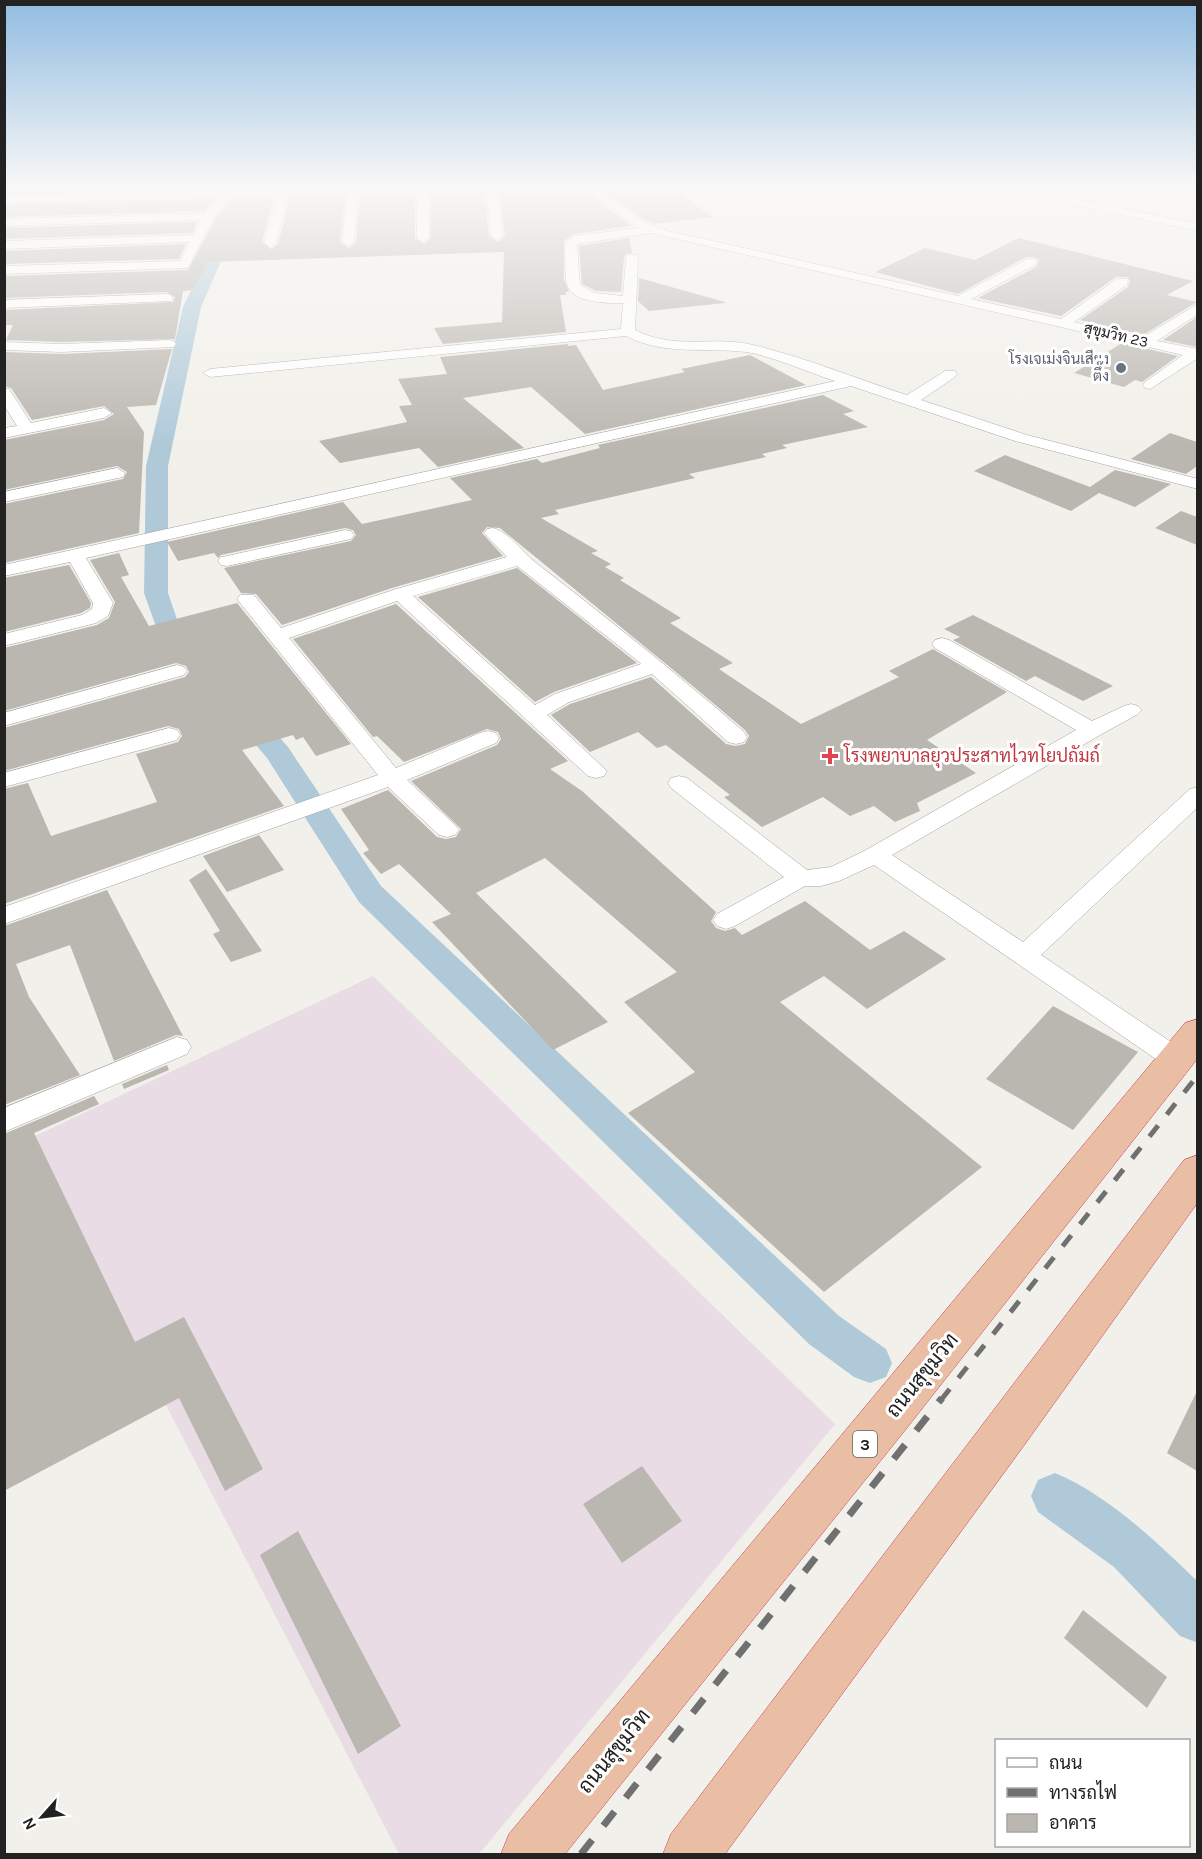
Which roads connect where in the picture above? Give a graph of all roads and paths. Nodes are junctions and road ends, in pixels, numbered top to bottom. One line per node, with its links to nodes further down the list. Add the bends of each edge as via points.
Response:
1 (573, 273): 7 (street, via 574,286 580,293)
2 (631, 273): 7 (street)
3 (839, 273): 8 (street, สุขุมวิท 23)
4 (1011, 273): 8 (street)
5 (1122, 282): 11 (street)
6 (166, 298): 9 (street)
7 (629, 300): 13 (street)
8 (960, 300): 11 (street, สุขุมวิท 23)
9 (4, 304)
10 (1197, 308): 14 (street)
11 (1064, 323): 14 (street, สุขุมวิท 23)
12 (27, 330): 16 (street)
13 (628, 332): 19 (street); 21 (street, via 639,339 670,346 750,348)
14 (1145, 342): 18 (street, สุขุมวิท 23)
15 (169, 344): 16 (street, via 62,348)
16 (24, 345): 17 (street)
17 (4, 346)
18 (1196, 354): 22 (street)
19 (210, 373)
20 (950, 374): 24 (street)
21 (850, 382): 24 (street); 31 (street)
22 (1150, 385)
23 (4, 392): 26 (street)
24 (908, 401): 29 (street, via 1021,438)
25 (104, 412): 26 (street)
26 (27, 429): 27 (street)
27 (4, 433)
28 (117, 473): 30 (street)
29 (1197, 484)
30 (4, 497)
31 (247, 516): 34 (street); 35 (street)
32 (493, 533): 36 (street)
33 (345, 535): 34 (street)
34 (275, 551): 37 (street)
35 (75, 555): 38 (street); 42 (street, via 103,603 101,612 89,619)
36 (520, 559): 39 (street); 44 (street)
37 (228, 561)
38 (4, 571)
39 (400, 594): 41 (street); 47 (street)
40 (247, 599): 41 (street)
41 (277, 636): 54 (street)
42 (4, 640)
43 (942, 644): 49 (street)
44 (655, 666): 47 (street, via 562,698); 51 (street)
45 (177, 671): 48 (street)
46 (1131, 710): 49 (street)
47 (532, 715): 53 (street)
48 (4, 720)
49 (1092, 730): 59 (street)
50 (169, 735): 55 (street)
51 (736, 737)
52 (488, 738): 54 (street)
53 (596, 771)
54 (392, 778): 58 (street); 61 (street)
55 (4, 780)
56 (680, 783): 60 (street)
57 (1197, 794): 63 (street)
58 (447, 830)
59 (875, 855): 60 (street, via 830,877); 63 (street)
60 (801, 878): 62 (street)
61 (4, 916)
62 (726, 920)
63 (1024, 956): 64 (street)
64 (1187, 1045): 68 (highway, ถนนสุขุมวิท / 3)
65 (177, 1047): 66 (street)
66 (4, 1121)
67 (1197, 1171): 69 (highway, via 1009,1430)
68 (529, 1854)
69 (691, 1854)

